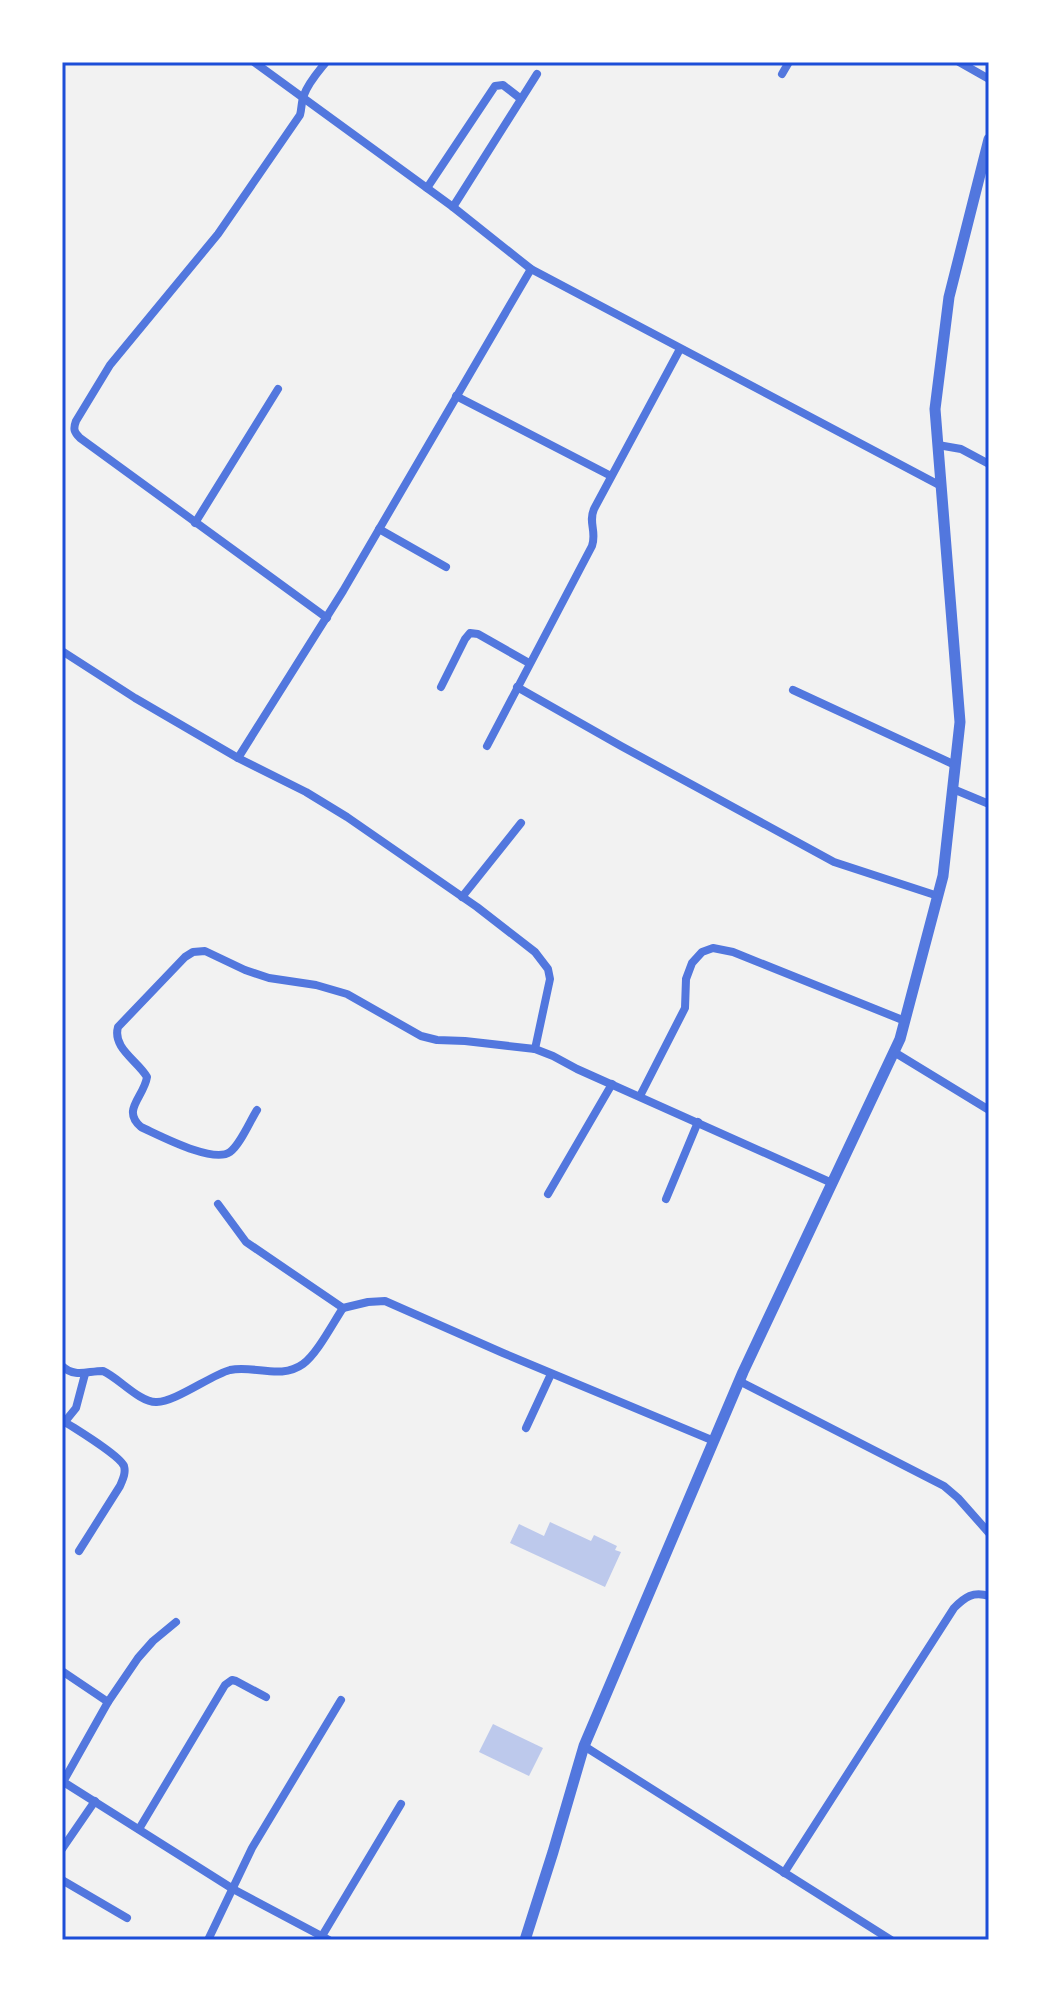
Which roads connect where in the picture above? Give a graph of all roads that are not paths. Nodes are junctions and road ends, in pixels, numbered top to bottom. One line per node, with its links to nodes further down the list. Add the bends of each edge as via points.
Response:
1 (254, 62): 8 (street)
2 (326, 62): 8 (street)
3 (789, 62): 6 (street)
4 (959, 62): 7 (street)
5 (537, 74): 9 (street)
6 (782, 74)
7 (989, 79)
8 (302, 99): 11 (street); 21 (street, via 300,115 218,234 110,365 74,428 80,438)
9 (521, 99): 11 (street, via 506,87 495,86); 12 (street)
10 (989, 139): 17 (street, via 949,297 935,409)
11 (427, 188): 12 (street)
12 (453, 207): 13 (street)
13 (531, 269): 14 (street); 16 (street)
14 (680, 349): 19 (street); 20 (street)
15 (278, 389): 21 (street)
16 (456, 396): 19 (street); 22 (street)
17 (938, 445): 18 (street, via 961,449); 20 (street)
18 (989, 464)
19 (611, 476): 26 (street, via 591,515 592,546)
20 (941, 486): 32 (street, via 960,722)
21 (195, 523): 24 (street)
22 (379, 529): 23 (street); 24 (street)
23 (446, 567)
24 (327, 618): 31 (street)
25 (62, 651): 31 (street)
26 (529, 663): 27 (street, via 470,633); 28 (street)
27 (441, 687)
28 (517, 687): 30 (street); 36 (street, via 834,862)
29 (793, 690): 32 (street)
30 (487, 746)
31 (238, 758): 37 (street, via 347,817)
32 (955, 765): 33 (street)
33 (953, 789): 34 (street); 36 (street)
34 (989, 804)
35 (521, 823): 37 (street)
36 (938, 896): 38 (street)
37 (462, 897): 39 (street, via 535,952 548,969 549,988)
38 (905, 1021): 40 (street); 42 (street, via 713,948 692,963 685,1008)
39 (535, 1049): 41 (street); 43 (street, via 421,1036 347,994 269,978 205,951 193,952 118,1027 119,1043 147,1077 134,1105 134,1121 199,1152 220,1155 234,1148)
40 (894, 1052): 44 (street); 46 (street)
41 (612, 1084): 42 (street); 47 (street)
42 (640, 1096): 45 (street)
43 (257, 1110)
44 (989, 1110)
45 (698, 1122): 46 (street); 48 (street)
46 (832, 1183): 54 (street)
47 (548, 1194)
48 (666, 1199)
49 (218, 1204): 50 (street, via 246,1242)
50 (343, 1308): 52 (street, via 311,1356 292,1370 226,1371 157,1403 103,1371); 53 (street, via 385,1301)
51 (62, 1366): 52 (street)
52 (85, 1374): 55 (street, via 76,1408)
53 (551, 1374): 56 (street); 57 (street)
54 (739, 1381): 57 (street); 58 (street, via 944,1486)
55 (63, 1424): 59 (street, via 115,1456 124,1469 120,1486)
56 (526, 1428)
57 (714, 1441): 66 (street)
58 (989, 1533)
59 (79, 1551)
60 (989, 1596): 72 (street, via 970,1595 954,1608)
61 (176, 1622): 65 (street, via 142,1652)
62 (62, 1671): 65 (street)
63 (266, 1697): 70 (street, via 236,1681 225,1685)
64 (341, 1700): 74 (street)
65 (108, 1702): 67 (street)
66 (584, 1746): 72 (street); 78 (street)
67 (62, 1781): 68 (street)
68 (95, 1801): 70 (street); 71 (street)
69 (401, 1804): 76 (street)
70 (139, 1829): 74 (street)
71 (62, 1849)
72 (784, 1873): 79 (street)
73 (64, 1884): 75 (street)
74 (233, 1889): 76 (street); 77 (street)
75 (127, 1918)
76 (326, 1938)
77 (208, 1940)
78 (525, 1940)
79 (891, 1940)

